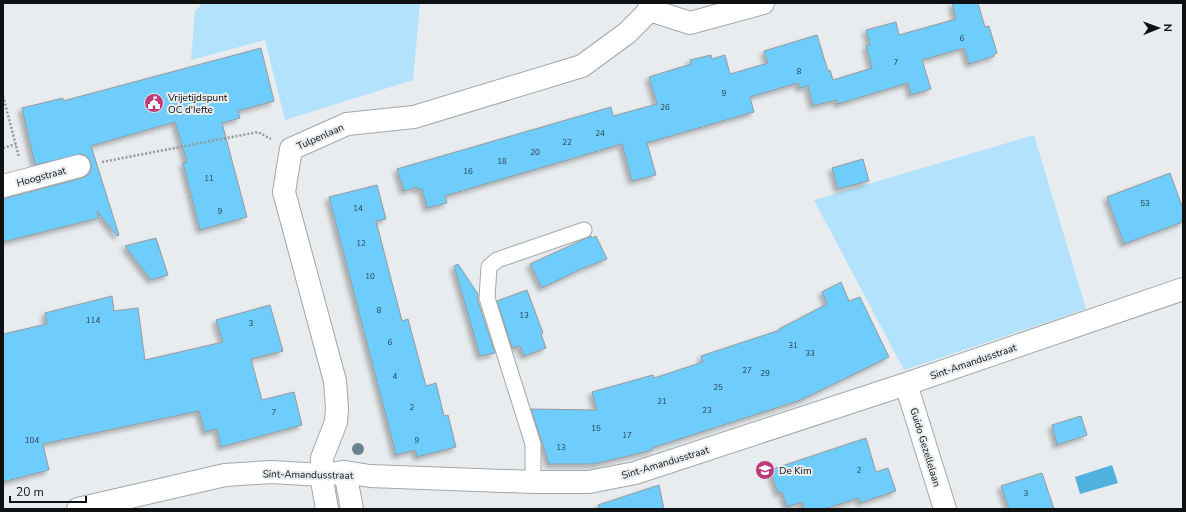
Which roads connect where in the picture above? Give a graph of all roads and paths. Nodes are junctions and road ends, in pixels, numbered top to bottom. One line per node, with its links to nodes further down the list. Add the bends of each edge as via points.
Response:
1 (763, 3): 2 (street, via 690,23)
2 (650, 6): 6 (street, Tulpenlaan, via 627,33 582,66 414,118 347,124)
3 (3, 96): 4 (path)
4 (16, 144): 5 (path); 8 (path)
5 (3, 148)
6 (291, 149): 7 (path, via 258,132); 14 (street, Tulpenlaan, via 284,192 335,381 336,422 322,458)
7 (79, 166): 8 (street, Hoogstraat)
8 (25, 180): 9 (street, Hoogstraat)
9 (3, 186)
10 (584, 230): 15 (lane, via 497,260 489,267 487,298 533,444)
11 (1183, 288): 12 (street, Sint-Amandusstraat)
12 (906, 384): 15 (street, Sint-Amandusstraat, via 635,473 589,482); 19 (street, Guido Gezellelaan)
13 (345, 472): 14 (street, Sint-Amandusstraat); 15 (street, Sint-Amandusstraat, via 370,476); 18 (street)
14 (320, 475): 16 (street, Sint-Amandusstraat, via 271,472 225,475); 17 (street)
15 (533, 482)
16 (78, 509)
17 (327, 509)
18 (352, 509)
19 (945, 509)

